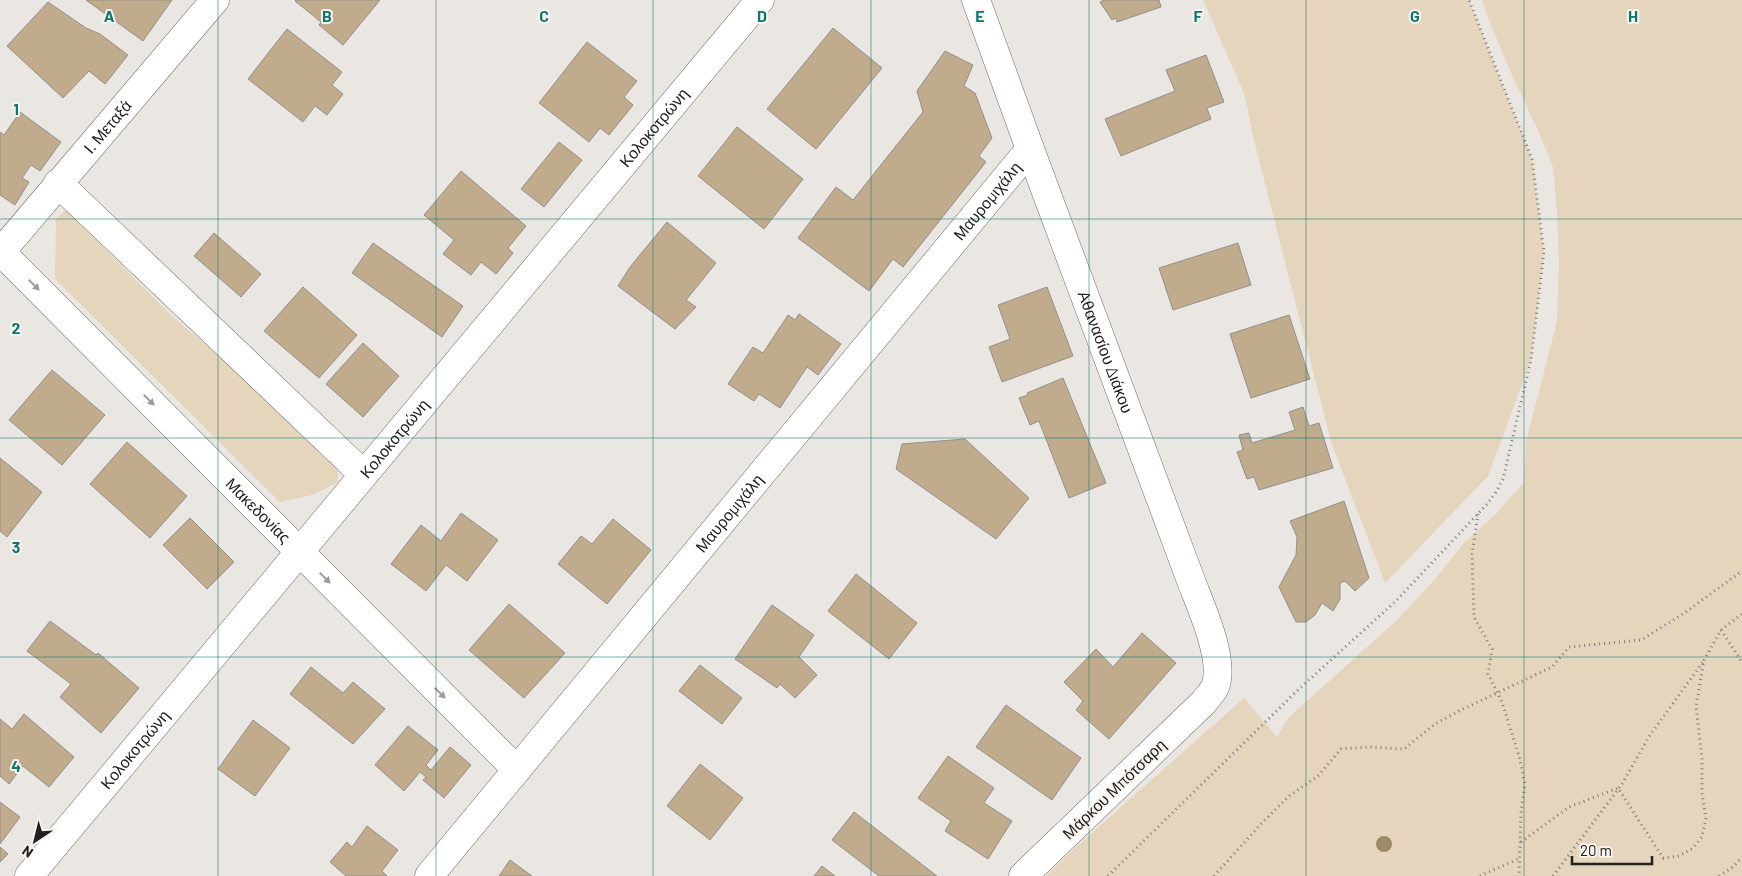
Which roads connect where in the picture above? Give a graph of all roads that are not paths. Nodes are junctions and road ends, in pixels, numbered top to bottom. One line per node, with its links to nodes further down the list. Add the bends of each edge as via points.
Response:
1 (215, 0): 5 (street, Ι. Μεταξά)
2 (760, 0): 7 (street, Κολοκοτρώνη)
3 (976, 0): 4 (street, Αθανασίου Διάκου)
4 (1030, 149): 9 (street, Αθανασίου Διάκου, via 1214,645 1218,675 1215,687); 10 (street, Μαυρομιχάλη)
5 (58, 183): 6 (street, Ι. Μεταξά); 7 (street)
6 (0, 252): 8 (street, Μακεδονίας, one-way to 8)
7 (363, 474): 8 (street, Κολοκοτρώνη)
8 (299, 551): 10 (street, Μακεδονίας, one-way to 10); 11 (street, Κολοκοτρώνη)
9 (1204, 702): 13 (street, Μάρκου Μπότσαρη)
10 (517, 770): 12 (street, Μαυρομιχάλη)
11 (29, 876)
12 (429, 876)
13 (1023, 876)

